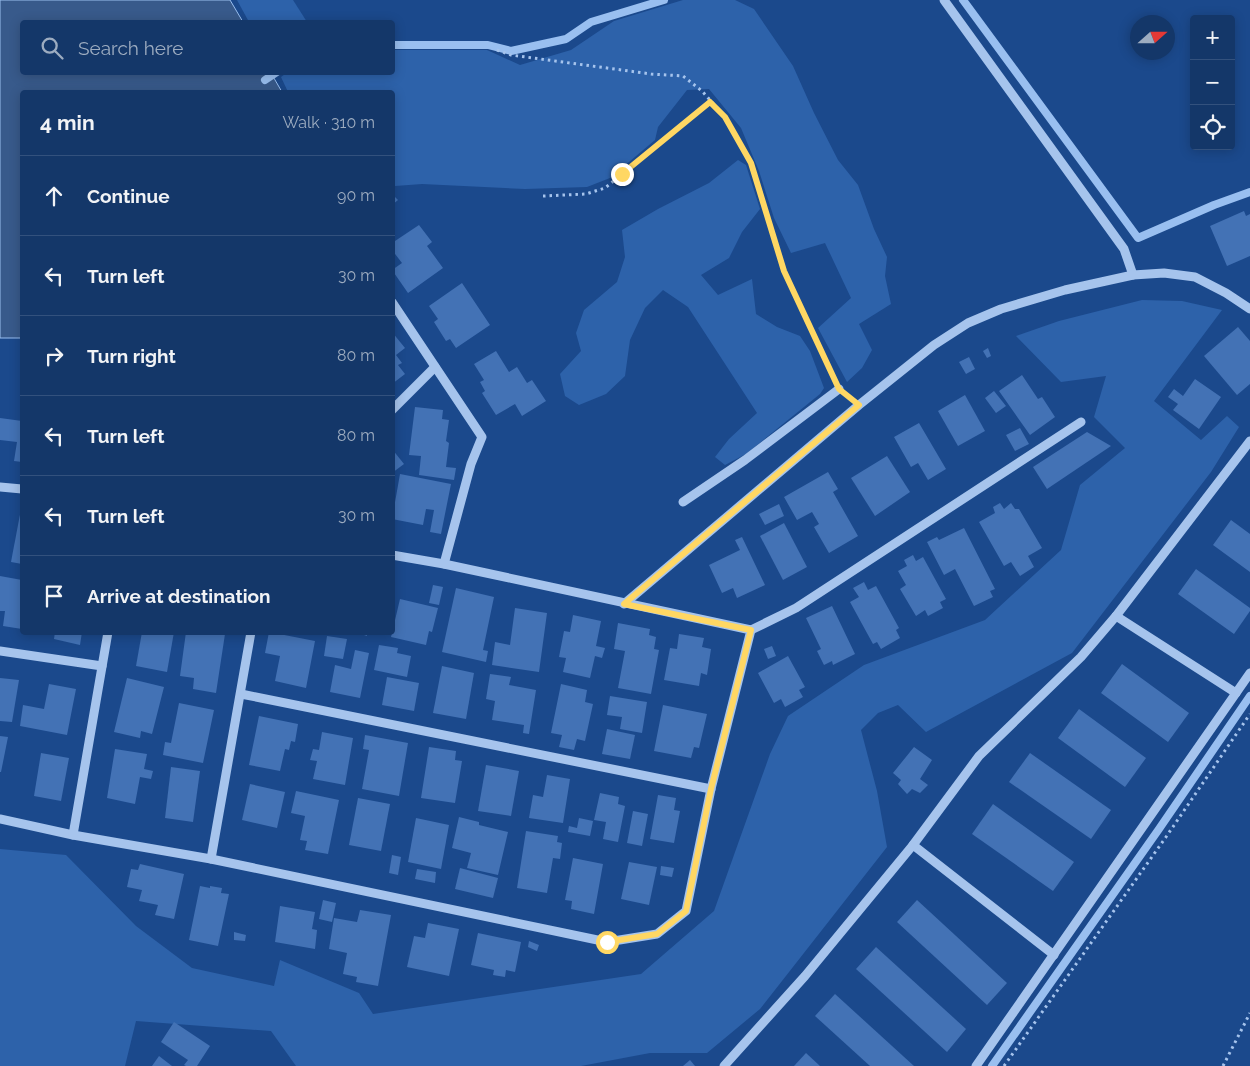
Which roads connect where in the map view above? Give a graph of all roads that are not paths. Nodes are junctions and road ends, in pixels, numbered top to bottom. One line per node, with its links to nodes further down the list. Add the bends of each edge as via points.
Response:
1 (944, 0): 2 (street, via 1124,249)
2 (1133, 275): 4 (street, via 1164,273 1195,277); 15 (street, via 1001,309 934,345)
3 (395, 306): 5 (street)
4 (1250, 309)
5 (436, 367): 7 (street); 14 (street, via 482,437 471,464)
6 (839, 389): 12 (street)
7 (395, 407)
8 (1081, 422): 17 (street, via 796,608)
9 (1250, 441): 16 (street)
10 (0, 486): 11 (street)
11 (20, 489)
12 (683, 502)
13 (395, 556): 14 (street)
14 (444, 564): 15 (street)
15 (624, 604): 17 (street)
16 (1116, 616): 23 (street); 28 (street, via 1081,657 979,756)
17 (751, 630): 25 (street)
18 (107, 635): 21 (street)
19 (251, 635): 24 (street)
20 (0, 651): 21 (street)
21 (102, 666): 27 (street)
22 (1250, 673): 23 (street)
23 (1236, 693): 30 (street)
24 (241, 694): 25 (street); 29 (street)
25 (711, 789): 29 (street, via 686,911 657,934 607,942)
26 (0, 819): 27 (street)
27 (73, 835): 29 (street)
28 (913, 845): 30 (street); 31 (street, via 806,976)
29 (211, 859)
30 (1054, 955): 32 (street)
31 (724, 1066)
32 (976, 1066)

